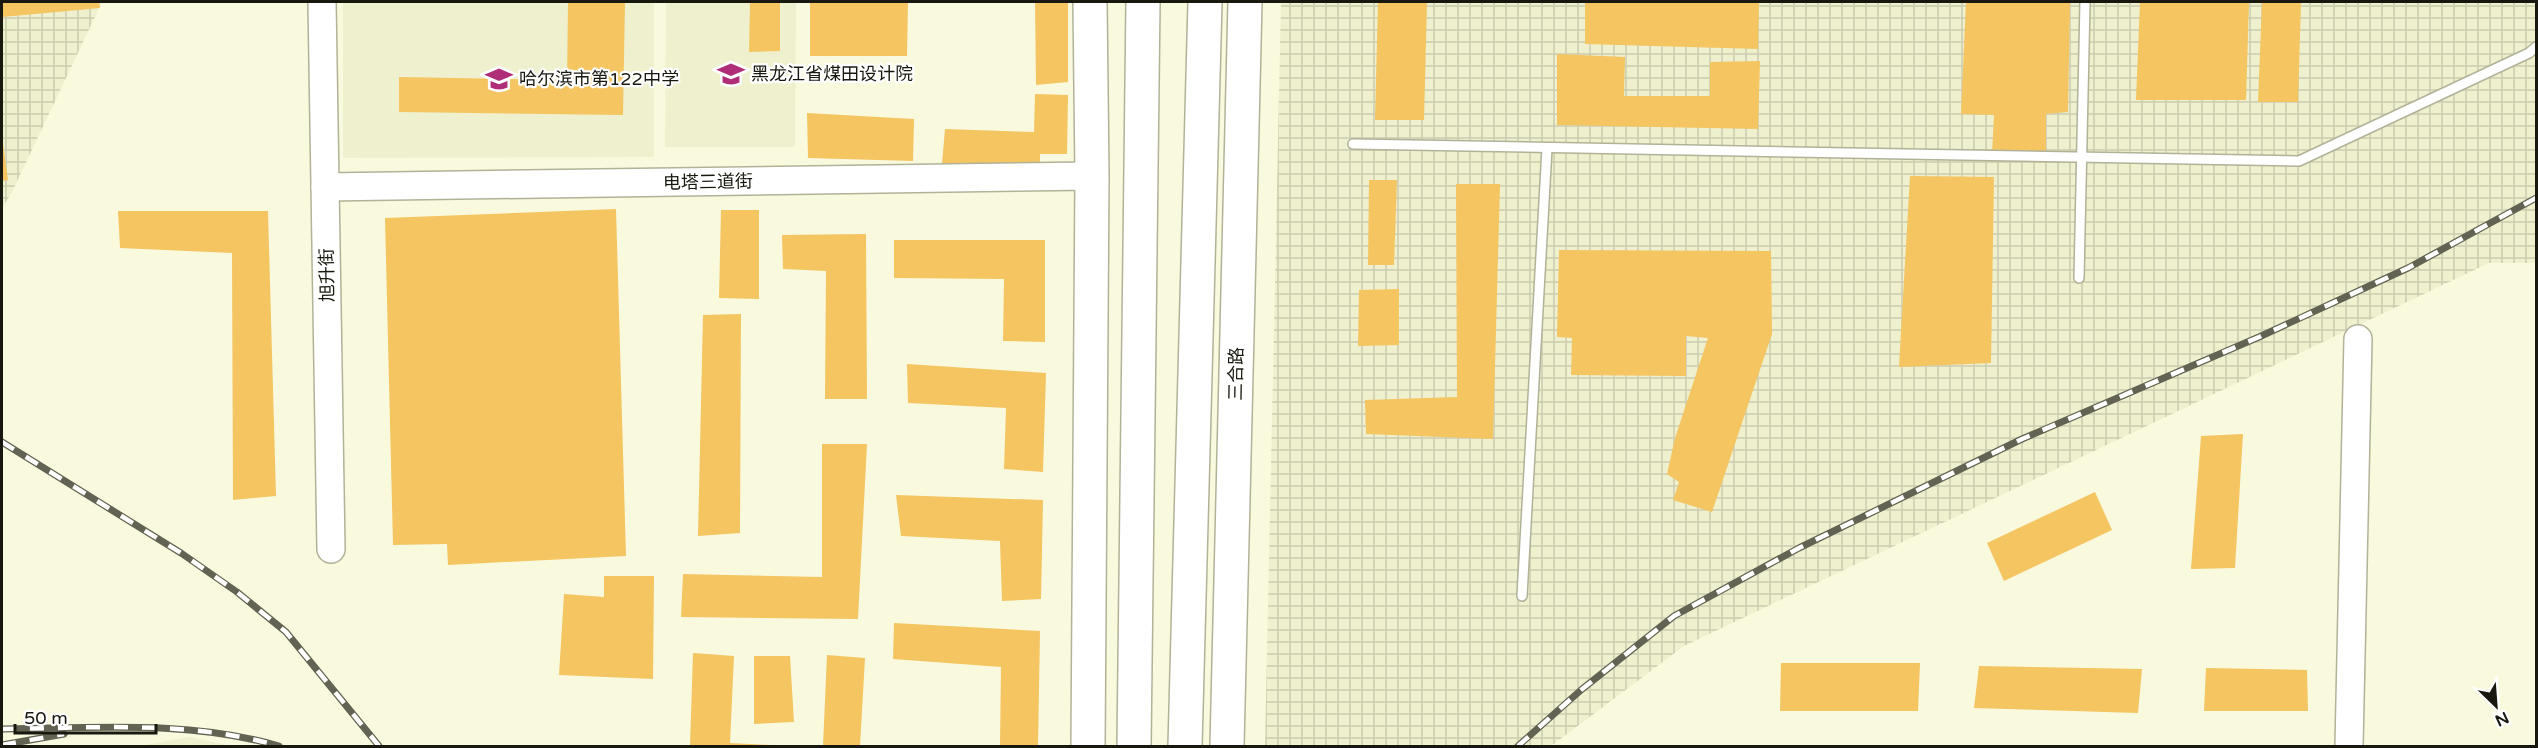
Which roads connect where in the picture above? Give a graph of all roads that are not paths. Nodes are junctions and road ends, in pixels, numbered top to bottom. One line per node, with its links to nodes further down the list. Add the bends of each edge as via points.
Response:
1 (322, 2): 12 (street, 旭升街)
2 (1090, 2): 11 (highway)
3 (1143, 2): 18 (highway)
4 (1204, 2): 19 (highway)
5 (1245, 2): 20 (highway, 三合路)
6 (2085, 2): 10 (lane)
7 (2536, 47): 10 (lane, via 2299,161)
8 (1353, 144): 9 (lane)
9 (1547, 148): 10 (lane); 16 (lane)
10 (2081, 158): 13 (lane)
11 (1092, 177): 12 (street, 电塔三道街); 17 (highway)
12 (325, 187): 15 (street, 旭升街)
13 (2079, 278)
14 (2358, 339): 21 (street)
15 (331, 549)
16 (1522, 596)
17 (1088, 747)
18 (1134, 747)
19 (1185, 747)
20 (1227, 747)
21 (2349, 747)

